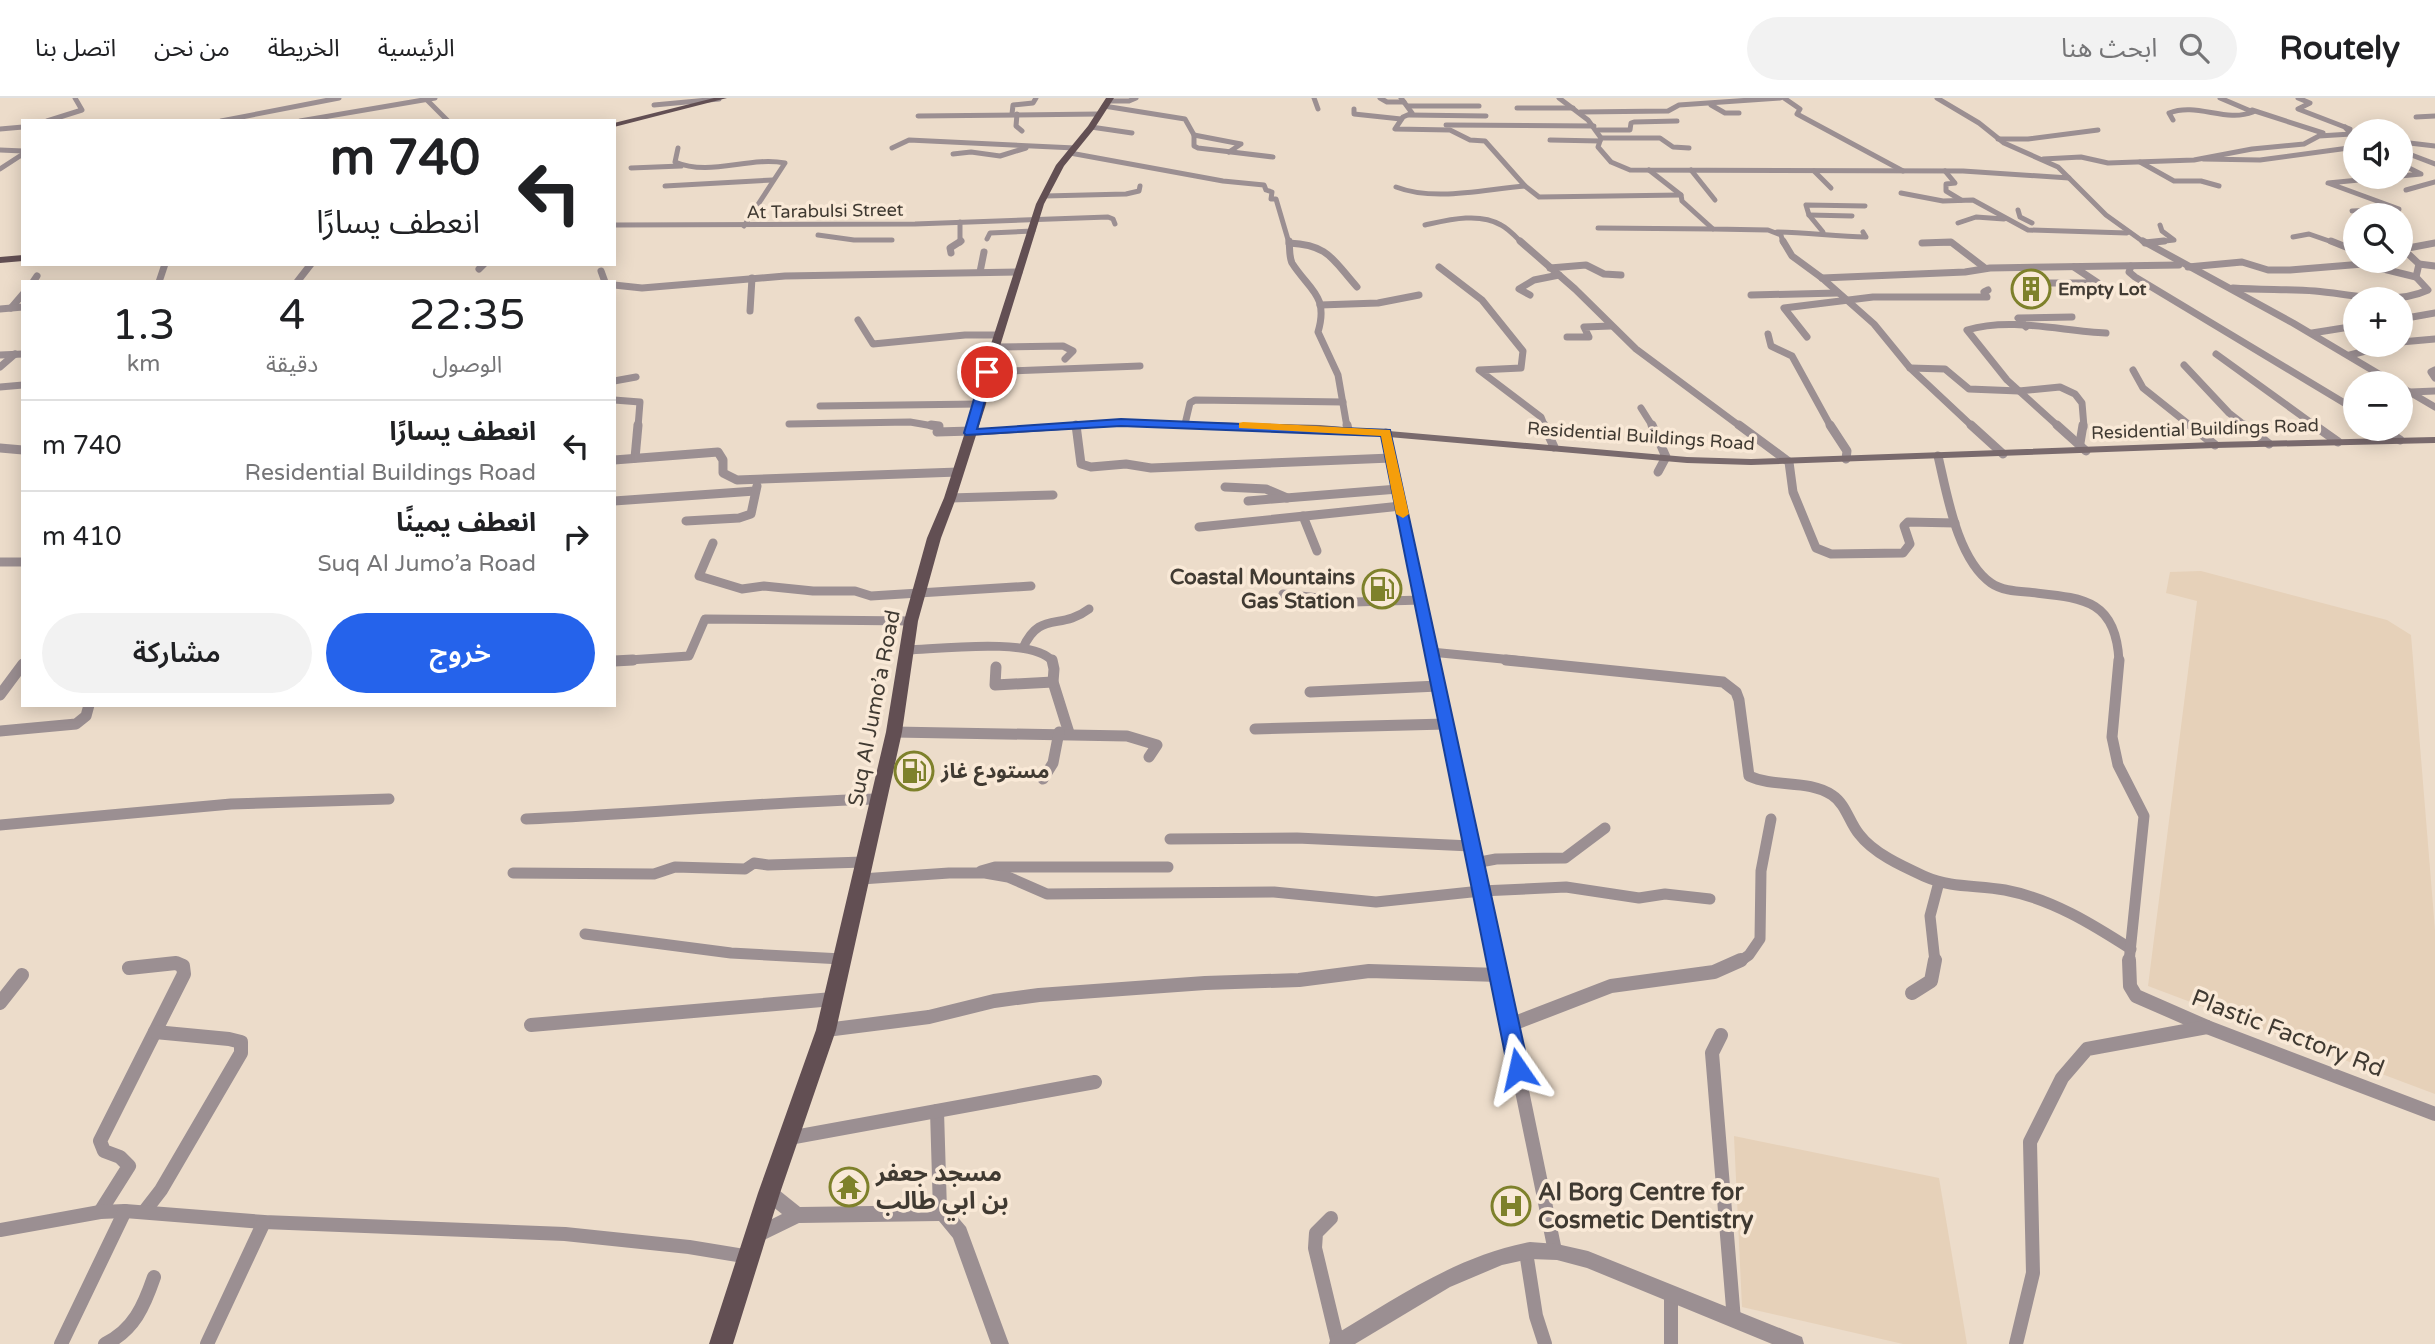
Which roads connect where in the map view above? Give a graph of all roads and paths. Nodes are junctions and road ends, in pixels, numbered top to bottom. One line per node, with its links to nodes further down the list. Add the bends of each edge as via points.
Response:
1 (75, 98): 38 (street, via 82,110)
2 (339, 98): 39 (street)
3 (435, 98): 16 (street)
4 (1037, 98): 32 (street, via 1033,103 1013,105)
5 (1136, 98): 26 (street)
6 (1314, 98): 27 (street)
7 (1380, 98): 18 (street)
8 (1559, 98): 25 (street)
9 (1688, 98): 20 (street)
10 (1722, 98): 19 (street)
11 (1782, 98): 19 (street); 87 (street, via 1800,110 1797,114)
12 (1938, 98): 13 (street); 58 (street)
13 (1954, 98)
14 (2220, 98): 29 (street)
15 (2298, 98): 47 (street, via 2310,104 2298,109)
16 (426, 99): 40 (street); 41 (street)
17 (721, 99): 21 (street); 46 (main road)
18 (1404, 102): 23 (street); 33 (street, via 1412,111)
19 (1731, 103): 22 (street)
20 (1697, 104): 22 (street); 30 (street, via 1675,106 1674,111)
21 (654, 105)
22 (1710, 105): 31 (street, via 1725,113)
23 (1479, 106)
24 (1517, 108): 25 (street)
25 (1573, 108): 30 (street)
26 (1103, 109): 32 (street); 53 (street); 54 (street, via 1185,118); 68 (main road, Suq Al Jumo’a Road)
27 (1318, 109)
28 (1354, 109): 42 (street, via 1354,114)
29 (2252, 110): 43 (street, via 2243,116 2179,109 2169,113); 55 (street, via 2300,128)
30 (1580, 113): 49 (street)
31 (1739, 113)
32 (1015, 114): 34 (street); 52 (street, via 1016,126)
33 (1409, 115): 35 (street); 42 (street)
34 (918, 116)
35 (1486, 116)
36 (2435, 116): 37 (street)
37 (2417, 117)
38 (53, 119)
39 (231, 119)
40 (311, 119)
41 (446, 119)
42 (1401, 119): 96 (street, via 1395,129 1450,130 1485,141)
43 (2173, 120)
44 (1677, 121): 49 (street, via 1634,122 1631,129)
45 (1423, 124): 49 (street)
46 (616, 125)
47 (2343, 126)
48 (21, 127): 50 (street)
49 (1596, 128): 57 (street)
50 (0, 129)
51 (2098, 130): 58 (street)
52 (1022, 131)
53 (1132, 133)
54 (1194, 135): 70 (street, via 1196,148); 70 (street, via 1241,144)
55 (2337, 135): 56 (street); 76 (street)
56 (2343, 135)
57 (1601, 139): 59 (street); 65 (street, via 1656,138 1675,148); 84 (street, via 1599,150 1618,166)
58 (1998, 139): 75 (street)
59 (1550, 140)
60 (2413, 143): 62 (street)
61 (1049, 146): 64 (street, via 909,140); 68 (street); 72 (street, via 1018,149 1003,157)
62 (2435, 146)
63 (678, 148): 80 (street, via 675,162)
64 (892, 148)
65 (1689, 148)
66 (2343, 149): 76 (street, via 2225,164)
67 (0, 150): 69 (street)
68 (1072, 151): 105 (main road, Suq Al Jumo’a Road); 134 (street, via 1264,185 1272,192 1271,199 1276,199)
69 (21, 153)
70 (1228, 153): 73 (street)
71 (21, 154): 82 (street)
72 (953, 154)
73 (1273, 156)
74 (2413, 156): 79 (street)
75 (2040, 159): 77 (street); 90 (street)
76 (2200, 159): 77 (street)
77 (2140, 162): 97 (street, via 2174,181)
78 (21, 164): 82 (street)
79 (2435, 164)
80 (681, 166): 81 (street); 91 (street, via 785,163)
81 (631, 168)
82 (0, 169)
83 (2413, 169): 89 (street, via 2421,174)
84 (1649, 170): 85 (street); 104 (street)
85 (1691, 170): 86 (street); 106 (street)
86 (1814, 171): 87 (street); 99 (street)
87 (1903, 171): 88 (street)
88 (1945, 171): 90 (street); 107 (street, via 1955,183 1946,184 1946,191)
89 (2413, 175)
90 (2069, 178): 129 (street)
91 (773, 180): 94 (street, via 744,178 700,186); 121 (street)
92 (2343, 182): 100 (street, via 2328,183)
93 (2435, 182): 102 (street)
94 (665, 186)
95 (1140, 186): 105 (street, via 1130,194)
96 (1525, 186): 98 (street, via 1424,192); 104 (street, via 1546,198)
97 (2219, 186)
98 (1396, 187)
99 (1831, 188)
100 (2343, 188)
101 (2344, 189): 108 (street)
102 (2406, 190)
103 (1901, 192): 107 (street)
104 (1681, 195): 124 (street)
105 (1045, 196): 122 (main road, Suq Al Jumo’a Road)
106 (1715, 200)
107 (1962, 200): 113 (street, via 1975,201)
108 (2383, 203)
109 (1865, 206): 111 (street, via 1807,205)
110 (2018, 210): 125 (street, via 2027,222)
111 (1809, 215): 112 (street); 127 (street)
112 (1852, 216)
113 (2007, 219): 116 (street, via 1976,217); 125 (street, via 2028,230)
114 (960, 222): 118 (street, At Tarabulsi Street); 122 (street, At Tarabulsi Street); 142 (street, via 961,242 950,248)
115 (1115, 223): 122 (street, via 1110,218)
116 (1958, 223)
117 (616, 225): 121 (street, At Tarabulsi Street)
118 (823, 225): 121 (street, At Tarabulsi Street); 130 (street)
119 (1424, 225): 153 (street, via 1455,218 1497,222)
120 (2160, 225): 136 (street, via 2174,240)
121 (744, 226)
122 (1034, 226): 132 (street, via 990,233); 157 (main road, Suq Al Jumo’a Road)
123 (1598, 228): 124 (street)
124 (1713, 229): 126 (street)
125 (2050, 230): 129 (street)
126 (1777, 232): 127 (street); 162 (street, via 1792,256)
127 (1823, 232): 128 (street, via 1834,237 1867,236)
128 (1863, 232)
129 (2127, 233): 136 (street)
130 (818, 235): 133 (street); 138 (street)
131 (2293, 237): 139 (street, via 2316,235)
132 (987, 239)
133 (891, 240)
134 (1289, 243): 167 (street, via 1321,248); 177 (street, via 1290,260 1312,284)
135 (1922, 243): 154 (street, via 1951,242)
136 (2144, 243): 149 (street)
137 (2435, 243): 140 (street)
138 (813, 246)
139 (2343, 246)
140 (2413, 247)
141 (984, 252): 156 (street)
142 (951, 253)
143 (21, 258): 145 (main road)
144 (2413, 259): 146 (street)
145 (0, 260)
146 (2419, 264): 150 (street); 160 (street)
147 (309, 266): 163 (street)
148 (2132, 266): 149 (street); 152 (street); 222 (street, via 2129,272 2135,277)
149 (2183, 266): 160 (street, via 2242,262 2290,271 2363,264); 168 (street)
150 (2435, 266)
151 (1439, 267): 239 (street, via 1482,300 1523,351 1521,368 1479,370 1541,417)
152 (2074, 267): 154 (street); 165 (street, via 2098,283)
153 (1550, 268): 158 (street); 159 (street, via 1586,265 1604,274)
154 (1985, 268): 162 (street)
155 (601, 271): 164 (street)
156 (980, 272): 157 (street); 161 (street)
157 (1019, 272): 195 (main road, Suq Al Jumo’a Road)
158 (1559, 275): 173 (street, via 1534,280 1519,289); 186 (street)
159 (1621, 275)
160 (2416, 277): 170 (street)
161 (752, 278): 166 (street, via 634,288); 181 (street)
162 (1822, 278): 171 (street)
163 (299, 280)
164 (604, 280)
165 (2042, 283)
166 (616, 285)
167 (1357, 287)
168 (2227, 287): 170 (street, via 2378,298); 190 (street)
169 (1988, 290): 176 (street, via 1985,297)
170 (2432, 291)
171 (1838, 293): 174 (street); 176 (street)
172 (1419, 295): 177 (street, via 1378,303)
173 (1530, 295)
174 (1751, 295)
175 (21, 296): 179 (street)
176 (1847, 301): 193 (street, via 1784,308); 206 (street, via 1874,324)
177 (1320, 305): 221 (street, via 1323,319 1318,332 1335,366)
178 (21, 307): 179 (street)
179 (11, 308): 180 (street)
180 (0, 309)
181 (750, 311)
182 (2435, 313): 184 (street)
183 (2072, 317): 187 (street, via 2017,318)
184 (2413, 317)
185 (858, 320): 195 (street, via 873,344 965,335)
186 (1611, 326): 192 (street, via 1584,327 1589,337); 250 (street)
187 (2026, 327): 189 (street); 217 (street, via 1966,330)
188 (2343, 328): 190 (street)
189 (2106, 333)
190 (2312, 333): 197 (street)
191 (1768, 334): 248 (street, via 1770,346 1792,356 1847,451)
192 (1567, 337)
193 (1807, 337)
194 (2435, 339): 196 (street)
195 (997, 341): 202 (street, via 1063,346 1073,351); 210 (main road, Suq Al Jumo’a Road)
196 (2413, 341)
197 (2343, 351)
198 (19, 354): 200 (street); 205 (street)
199 (2216, 354): 236 (street)
200 (0, 355)
201 (2353, 357): 209 (street)
202 (1065, 359)
203 (2184, 365): 237 (street, via 2230,413)
204 (1140, 366): 210 (street)
205 (0, 367)
206 (1910, 368): 217 (street, via 1945,369 1969,389); 243 (street)
207 (2133, 370): 238 (street, via 2143,388)
208 (2435, 370): 212 (street, via 2431,372)
209 (2376, 371)
210 (987, 372): 223 (main road, Suq Al Jumo’a Road)
211 (636, 377): 213 (street)
212 (2435, 379)
213 (616, 381)
214 (21, 385): 215 (street)
215 (0, 387)
216 (2413, 390): 218 (street)
217 (2019, 391): 240 (street); 240 (street, via 2057,387 2075,394 2083,408)
218 (2435, 391)
219 (2413, 395): 225 (street)
220 (616, 400): 246 (street, via 640,402)
221 (1343, 402): 229 (street, via 1195,400); 230 (street)
222 (2343, 402)
223 (980, 404): 224 (street); 231 (main road, Suq Al Jumo’a Road)
224 (820, 406)
225 (2435, 407)
226 (1641, 408): 245 (street)
227 (789, 424): 231 (street, via 920,422 939,426 937,432)
228 (1076, 424): 229 (main road, Residential Buildings Road); 231 (main road, Residential Buildings Road); 247 (street, via 1079,459 1084,466 1151,468)
229 (1185, 424): 230 (main road, Residential Buildings Road)
230 (1348, 430): 232 (main road, Residential Buildings Road)
231 (971, 432): 251 (main road, Suq Al Jumo’a Road)
232 (1386, 433): 239 (main road, Residential Buildings Road); 247 (street)
233 (2413, 440): 234 (main road, Residential Buildings Road)
234 (2435, 440)
235 (2370, 441): 236 (main road, Residential Buildings Road)
236 (2339, 442): 237 (main road, Residential Buildings Road)
237 (2269, 444): 238 (main road, Residential Buildings Road)
238 (2214, 445): 240 (main road, Residential Buildings Road)
239 (1554, 447): 245 (main road, Residential Buildings Road)
240 (2083, 447): 243 (main road, Residential Buildings Road)
241 (0, 448): 242 (street)
242 (21, 450)
243 (2003, 454): 244 (main road, Residential Buildings Road)
244 (1938, 456): 248 (main road, Residential Buildings Road); 265 (street)
245 (1666, 457): 250 (main road, Residential Buildings Road); 252 (street)
246 (635, 458): 249 (street); 253 (street, via 718,452 727,477)
247 (1391, 458): 255 (street)
248 (1846, 459): 250 (main road, Residential Buildings Road)
249 (616, 460)
250 (1789, 462): 265 (street, via 1793,492 1816,548 1825,553 1903,553 1911,543 1904,526 1908,522)
251 (958, 472): 253 (street); 258 (main road, Suq Al Jumo’a Road)
252 (1658, 472)
253 (758, 480): 256 (street)
254 (1225, 487): 259 (street, via 1266,488)
255 (1398, 489): 259 (street); 262 (street)
256 (755, 491): 261 (street); 264 (street, via 751,514)
257 (1053, 495): 258 (street)
258 (950, 498): 273 (main road, Suq Al Jumo’a Road)
259 (1287, 498): 260 (street)
260 (1248, 500)
261 (616, 501)
262 (1401, 506): 263 (street); 274 (street)
263 (1303, 516): 266 (street); 268 (street)
264 (686, 522)
265 (1955, 523): 313 (street, via 1974,564 1989,582 2005,589 2084,601 2099,608 2114,626 2120,650 2114,752 2144,816)
266 (1199, 527)
267 (713, 543): 273 (street, via 699,576 741,589 764,586 871,596)
268 (1317, 551)
269 (0, 562): 270 (street)
270 (21, 562)
271 (1031, 586): 273 (street)
272 (1283, 594): 274 (street, via 1354,602)
273 (918, 595): 276 (main road, Suq Al Jumo’a Road)
274 (1421, 600): 279 (street)
275 (1090, 609): 277 (street, via 1070,622 1039,623 1030,630)
276 (911, 621): 278 (main road, Suq Al Jumo’a Road); 280 (street, via 705,619 689,656)
277 (1023, 648): 278 (street); 283 (street, via 1050,658 1055,668)
278 (908, 650): 291 (main road, Suq Al Jumo’a Road)
279 (1431, 652): 284 (street); 309 (street, via 1723,682 1739,700 1749,776 1830,793 1841,802 1863,839)
280 (616, 661)
281 (21, 667): 286 (street)
282 (996, 667): 283 (street, via 995,685)
283 (1053, 682): 292 (street)
284 (1438, 686): 285 (street); 288 (street)
285 (1310, 692)
286 (0, 695)
287 (88, 707): 290 (street, via 76,724)
288 (1446, 724): 289 (street); 302 (street)
289 (1255, 729)
290 (0, 732)
291 (894, 732): 292 (street); 296 (main road, Suq Al Jumo’a Road)
292 (1064, 733): 293 (street, via 1127,736 1157,745); 294 (street, via 1055,746 1056,760)
293 (1149, 757)
294 (1043, 779)
295 (389, 799): 299 (street, via 230,804)
296 (879, 799): 297 (street); 303 (main road, Suq Al Jumo’a Road)
297 (526, 819)
298 (1771, 819): 322 (street, via 1761,871 1760,939 1746,957 1696,978 1613,986)
299 (0, 825)
300 (1605, 828): 304 (street, via 1565,858)
301 (1170, 839): 302 (street, via 1311,838)
302 (1471, 846): 304 (street)
303 (864, 862): 306 (street, via 754,863 744,869 675,867 654,874); 308 (main road, Suq Al Jumo’a Road)
304 (1475, 863): 310 (street)
305 (1168, 867): 307 (street, via 995,867)
306 (513, 873)
307 (975, 873): 308 (street); 310 (street, via 1005,876 1035,893 1047,894 1274,892 1376,902)
308 (861, 879): 314 (main road, Suq Al Jumo’a Road)
309 (1939, 882): 313 (street, via 2042,900 2079,916); 318 (street, via 1930,920 1934,977 1927,987)
310 (1480, 891): 311 (street, via 1566,887 1639,898 1665,894); 317 (street)
311 (1710, 899)
312 (585, 934): 314 (street, via 730,953)
313 (2131, 949): 323 (street, Plastic Factory Rd, via 2130,986 2136,996)
314 (842, 959): 319 (main road, Suq Al Jumo’a Road)
315 (129, 968): 325 (street, via 183,966 184,974)
316 (22, 975): 320 (street)
317 (1499, 975): 322 (street); 324 (street, via 1369,971 1299,980 1039,995 994,1000 929,1017)
318 (1912, 993)
319 (833, 999): 321 (street); 324 (main road, Suq Al Jumo’a Road)
320 (0, 1003)
321 (531, 1025)
322 (1510, 1026): 341 (street)
323 (2207, 1027): 329 (street, Plastic Factory Rd); 356 (street, via 2087,1049 2062,1078 2030,1142 2033,1273)
324 (826, 1030): 330 (main road, Suq Al Jumo’a Road)
325 (155, 1032): 334 (street, via 100,1141 104,1151 129,1166); 335 (street, via 229,1039 241,1042 241,1053)
326 (1721, 1035): 346 (street, via 1712,1053)
327 (1094, 1082): 328 (street)
328 (937, 1111): 330 (street); 333 (street)
329 (2435, 1114)
330 (789, 1138): 331 (main road, Suq Al Jumo’a Road)
331 (769, 1194): 336 (street); 340 (main road, Suq Al Jumo’a Road)
332 (124, 1211): 334 (street); 335 (street); 348 (street)
333 (940, 1211): 336 (street); 352 (street, via 960,1233)
334 (100, 1212): 339 (street)
335 (144, 1212): 338 (street)
336 (797, 1215): 340 (street)
337 (1331, 1218): 353 (street, via 1316,1233 1315,1248)
338 (264, 1222): 343 (street, via 565,1234); 350 (street)
339 (0, 1230)
340 (755, 1237): 343 (main road, Suq Al Jumo’a Road)
341 (1555, 1251): 342 (street); 345 (street)
342 (1526, 1252): 353 (street, via 1487,1260 1450,1277); 354 (street)
343 (750, 1257): 351 (main road, Suq Al Jumo’a Road)
344 (153, 1277): 349 (street, via 142,1311 120,1338)
345 (1671, 1295): 346 (street); 355 (street)
346 (1734, 1320): 347 (street)
347 (1791, 1343)
348 (61, 1344)
349 (105, 1344)
350 (207, 1344)
351 (721, 1344)
352 (1000, 1344)
353 (1338, 1344)
354 (1545, 1344)
355 (1671, 1344)
356 (2015, 1344)

